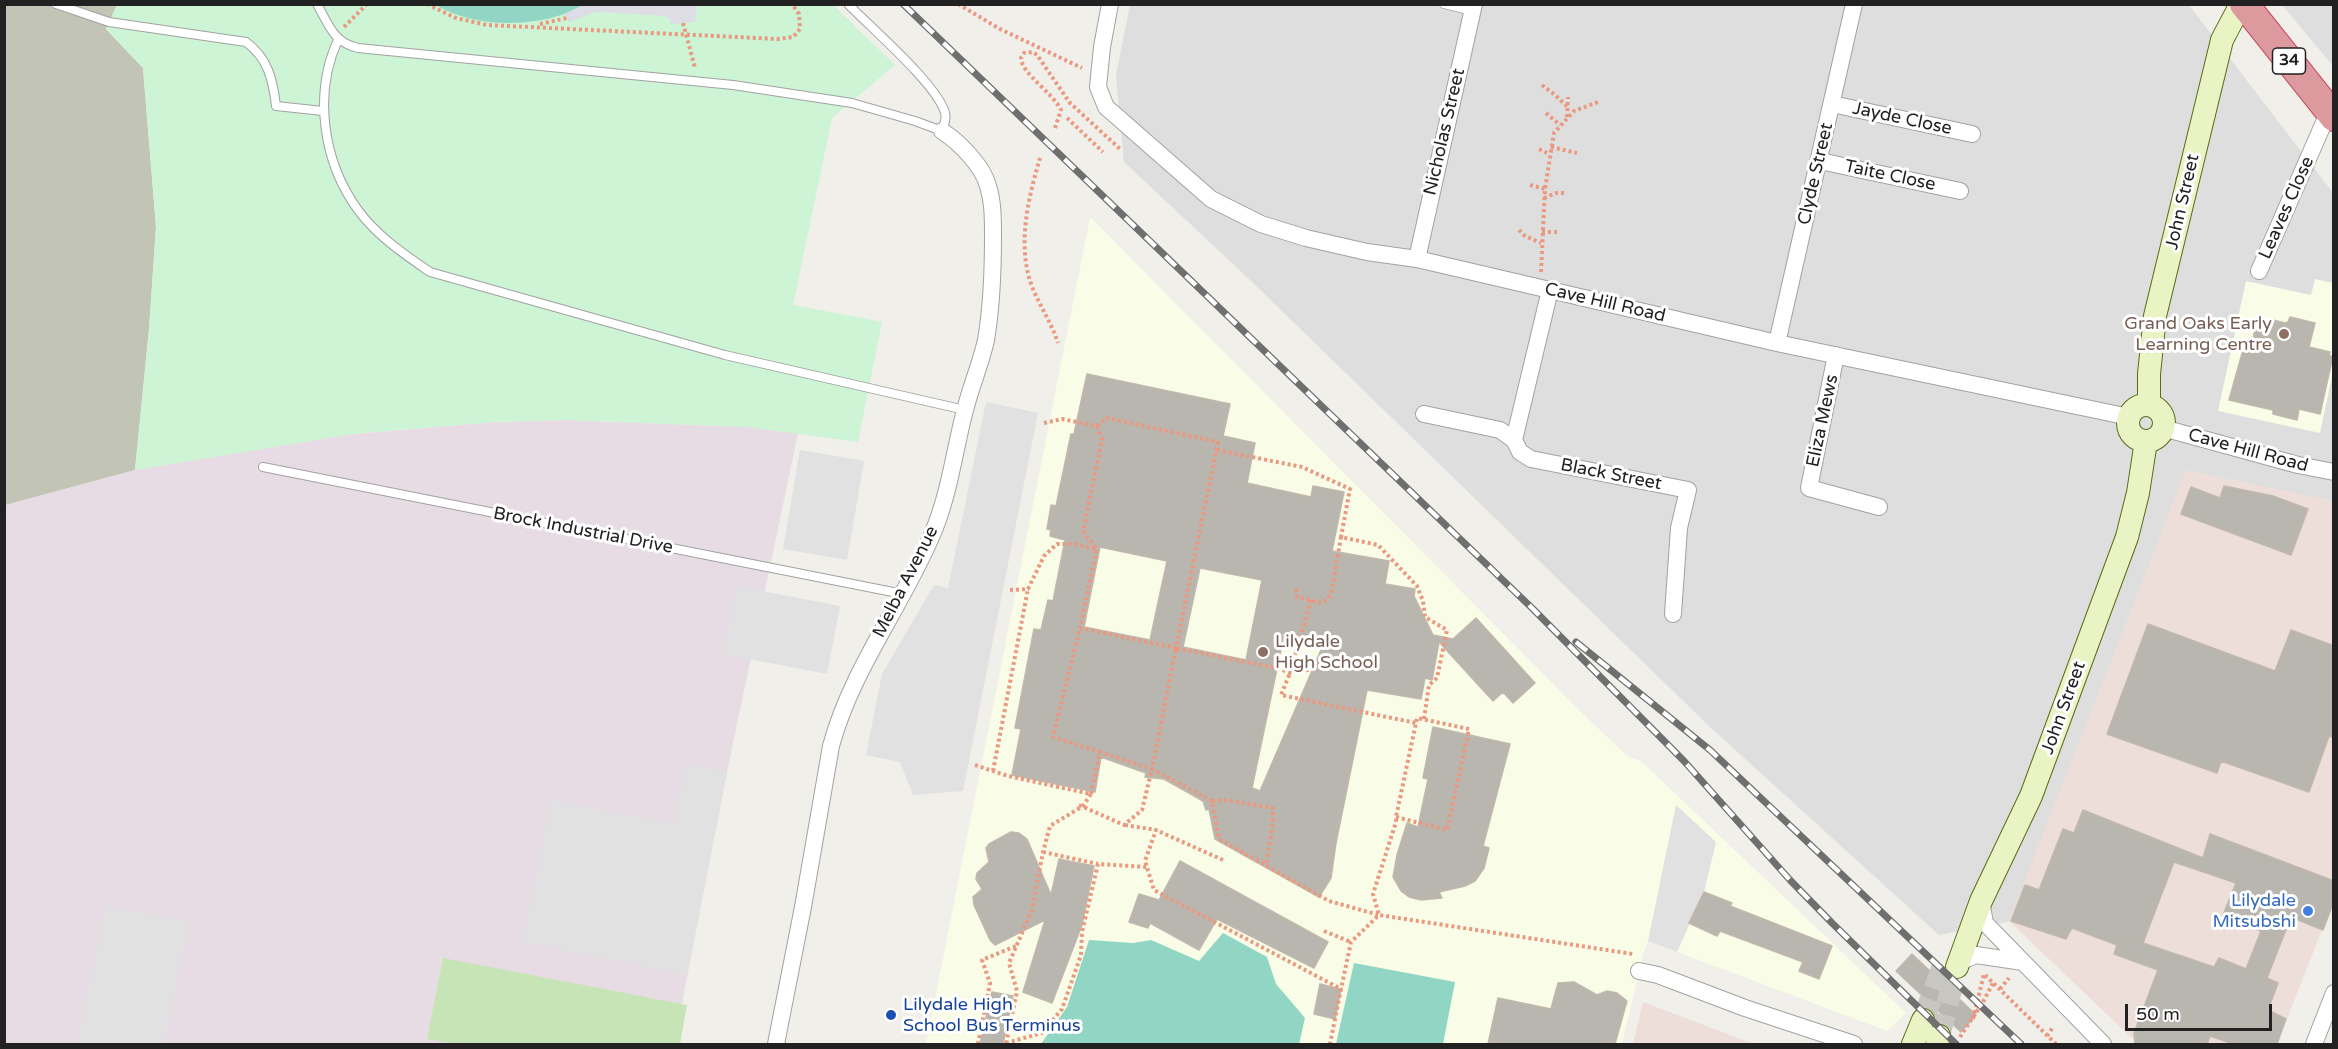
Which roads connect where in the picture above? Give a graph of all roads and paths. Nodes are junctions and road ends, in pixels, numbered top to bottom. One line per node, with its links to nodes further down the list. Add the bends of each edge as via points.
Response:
1 (56, 4): 25 (lane, via 109,22 246,42 263,57 272,79 276,106)
2 (317, 4): 17 (lane)
3 (368, 4): 17 (path)
4 (427, 4): 15 (path, via 441,13 476,24)
5 (792, 4): 16 (path, via 801,25 788,39)
6 (848, 4): 32 (lane, via 930,86 945,111)
7 (958, 4): 18 (path, via 1000,29)
8 (1110, 4): 18 (street, Cave Hill Road)
9 (1444, 4): 12 (lane)
10 (1854, 4): 23 (street, Clyde Street)
11 (2243, 4): 27 (highway, 34); 57 (main road, John Street, via 2222,40 2155,316)
12 (1473, 8): 51 (street, Nicholas Street)
13 (567, 18): 15 (path)
14 (683, 23): 16 (path)
15 (530, 26): 16 (path)
16 (687, 35): 19 (path, via 695,64)
17 (336, 38): 19 (lane, via 345,45 377,51); 25 (lane)
18 (1100, 76): 51 (street, Cave Hill Road, via 1098,87 1106,107 1210,199 1261,224 1306,238)
19 (693, 81): 32 (lane, via 852,103)
20 (1542, 85): 24 (path)
21 (1568, 97): 24 (path)
22 (1598, 102): 28 (path)
23 (1832, 104): 33 (street, Jayde Close); 41 (street, Clyde Street)
24 (1568, 107): 28 (path)
25 (323, 111): 58 (lane, via 336,169 357,209 391,245 430,272 725,355)
26 (1546, 113): 30 (path)
27 (2331, 114): 52 (street, Leaves Close)
28 (1567, 117): 30 (path)
29 (1067, 118): 37 (path)
30 (1560, 125): 34 (path)
31 (1055, 128): 35 (path, via 1061,110 1023,67 1024,54 1033,52 1070,103)
32 (942, 131): 58 (street, Melba Avenue, via 964,148 988,184 992,214 993,284 986,342)
33 (1972, 134)
34 (1551, 147): 38 (path); 39 (path)
35 (1120, 149)
36 (1539, 149): 39 (path)
37 (1103, 152)
38 (1576, 153)
39 (1550, 154): 43 (path)
40 (1040, 158): 54 (path, via 1026,217 1027,273)
41 (1820, 161): 44 (street, Taite Close); 55 (street, Clyde Street)
42 (1530, 185): 43 (path)
43 (1545, 189): 46 (path)
44 (1960, 191)
45 (1566, 193): 46 (path)
46 (1544, 198): 48 (path)
47 (1519, 230): 50 (path)
48 (1542, 232): 49 (path); 50 (path)
49 (1559, 232)
50 (1541, 243): 53 (path)
51 (1417, 259): 53 (street, Cave Hill Road)
52 (2259, 271)
53 (1546, 289): 55 (street, Cave Hill Road); 64 (street)
54 (1058, 343)
55 (1777, 343): 56 (street, Cave Hill Road)
56 (1836, 354): 60 (street, Cave Hill Road); 68 (street, Eliza Mews, via 1809,488)
57 (2149, 405): 60 (main road, via 2137,407); 63 (main road, via 2163,415)
58 (965, 410): 74 (street, Melba Avenue, via 941,509)
59 (1424, 414): 64 (street, Black Street, via 1500,430)
60 (2129, 417): 63 (main road, via 2131,432 2140,440)
61 (1044, 423): 62 (path, via 1062,419)
62 (1097, 426): 65 (path, via 1107,418 1218,442); 70 (path, via 1102,440 1083,531)
63 (2155, 434): 67 (street, Cave Hill Road); 98 (main road, John Street, via 2127,537 2031,796)
64 (1514, 440): 76 (street, Black Street, via 1520,452 1531,459 1688,490 1679,528)
65 (1216, 450): 69 (path, via 1302,466 1350,489); 78 (path)
66 (263, 467): 74 (lane, Brock Industrial Drive)
67 (2334, 472)
68 (1879, 507)
69 (1341, 537): 75 (path, via 1330,595 1322,603); 81 (path, via 1378,545 1417,586 1425,617 1447,630 1437,678 1429,685)
70 (1097, 549): 71 (path, via 1057,544 1044,556); 77 (path)
71 (1028, 589): 73 (path); 86 (path)
72 (1296, 589): 75 (path, via 1297,597)
73 (1010, 590)
74 (903, 594): 116 (street, Melba Avenue, via 849,692 838,721)
75 (1311, 600): 80 (path)
76 (1673, 614)
77 (1080, 628): 78 (path); 83 (path, via 1053,737)
78 (1176, 648): 80 (path); 85 (path)
79 (1312, 669): 80 (path)
80 (1290, 673): 82 (path, via 1281,695)
81 (1424, 719): 82 (path, via 1417,718); 90 (path, via 1469,729 1447,830)
82 (1416, 723): 90 (path)
83 (1100, 752): 85 (path); 87 (path)
84 (975, 765): 86 (path)
85 (1152, 768): 88 (path); 91 (path, via 1142,810)
86 (993, 771): 87 (path)
87 (1091, 794): 89 (path)
88 (1212, 801): 96 (path, via 1219,839); 96 (path, via 1273,808)
89 (1081, 806): 91 (path); 93 (path, via 1050,826)
90 (1396, 818): 99 (path, via 1373,894)
91 (1124, 825): 92 (path)
92 (1156, 830): 94 (path); 97 (path, via 1145,861)
93 (1043, 852): 95 (path); 102 (path, via 1032,909)
94 (1223, 860)
95 (1098, 864): 97 (path); 118 (path, via 1082,932 1081,955 1062,1009 1042,1033)
96 (1266, 865): 99 (path, via 1329,901)
97 (1147, 867): 108 (path, via 1154,890)
98 (1981, 901): 103 (main road, John Street); 104 (street, via 1985,923)
99 (1379, 915): 101 (path); 105 (path)
100 (1324, 931): 101 (path)
101 (1351, 942): 108 (path)
102 (1016, 946): 117 (path, via 982,960 990,983); 118 (path, via 1009,963 1017,991)
103 (1954, 962): 104 (street, via 1976,955)
104 (2023, 962): 123 (street)
105 (1641, 963): 120 (street, via 1658,975)
106 (2009, 977): 109 (path)
107 (1993, 983): 109 (path); 111 (path); 111 (path, via 1984,974)
108 (1341, 989): 119 (path)
109 (2000, 989): 114 (path)
110 (2334, 993): 124 (street)
111 (1973, 1019): 115 (path)
112 (1923, 1020): 121 (main road)
113 (2053, 1027): 114 (path)
114 (2047, 1036): 122 (path)
115 (1943, 1042)
116 (776, 1044)
117 (978, 1044)
118 (1006, 1044)
119 (1330, 1044)
120 (1851, 1044)
121 (1913, 1044)
122 (2056, 1044)
123 (2103, 1044)
124 (2314, 1044)

